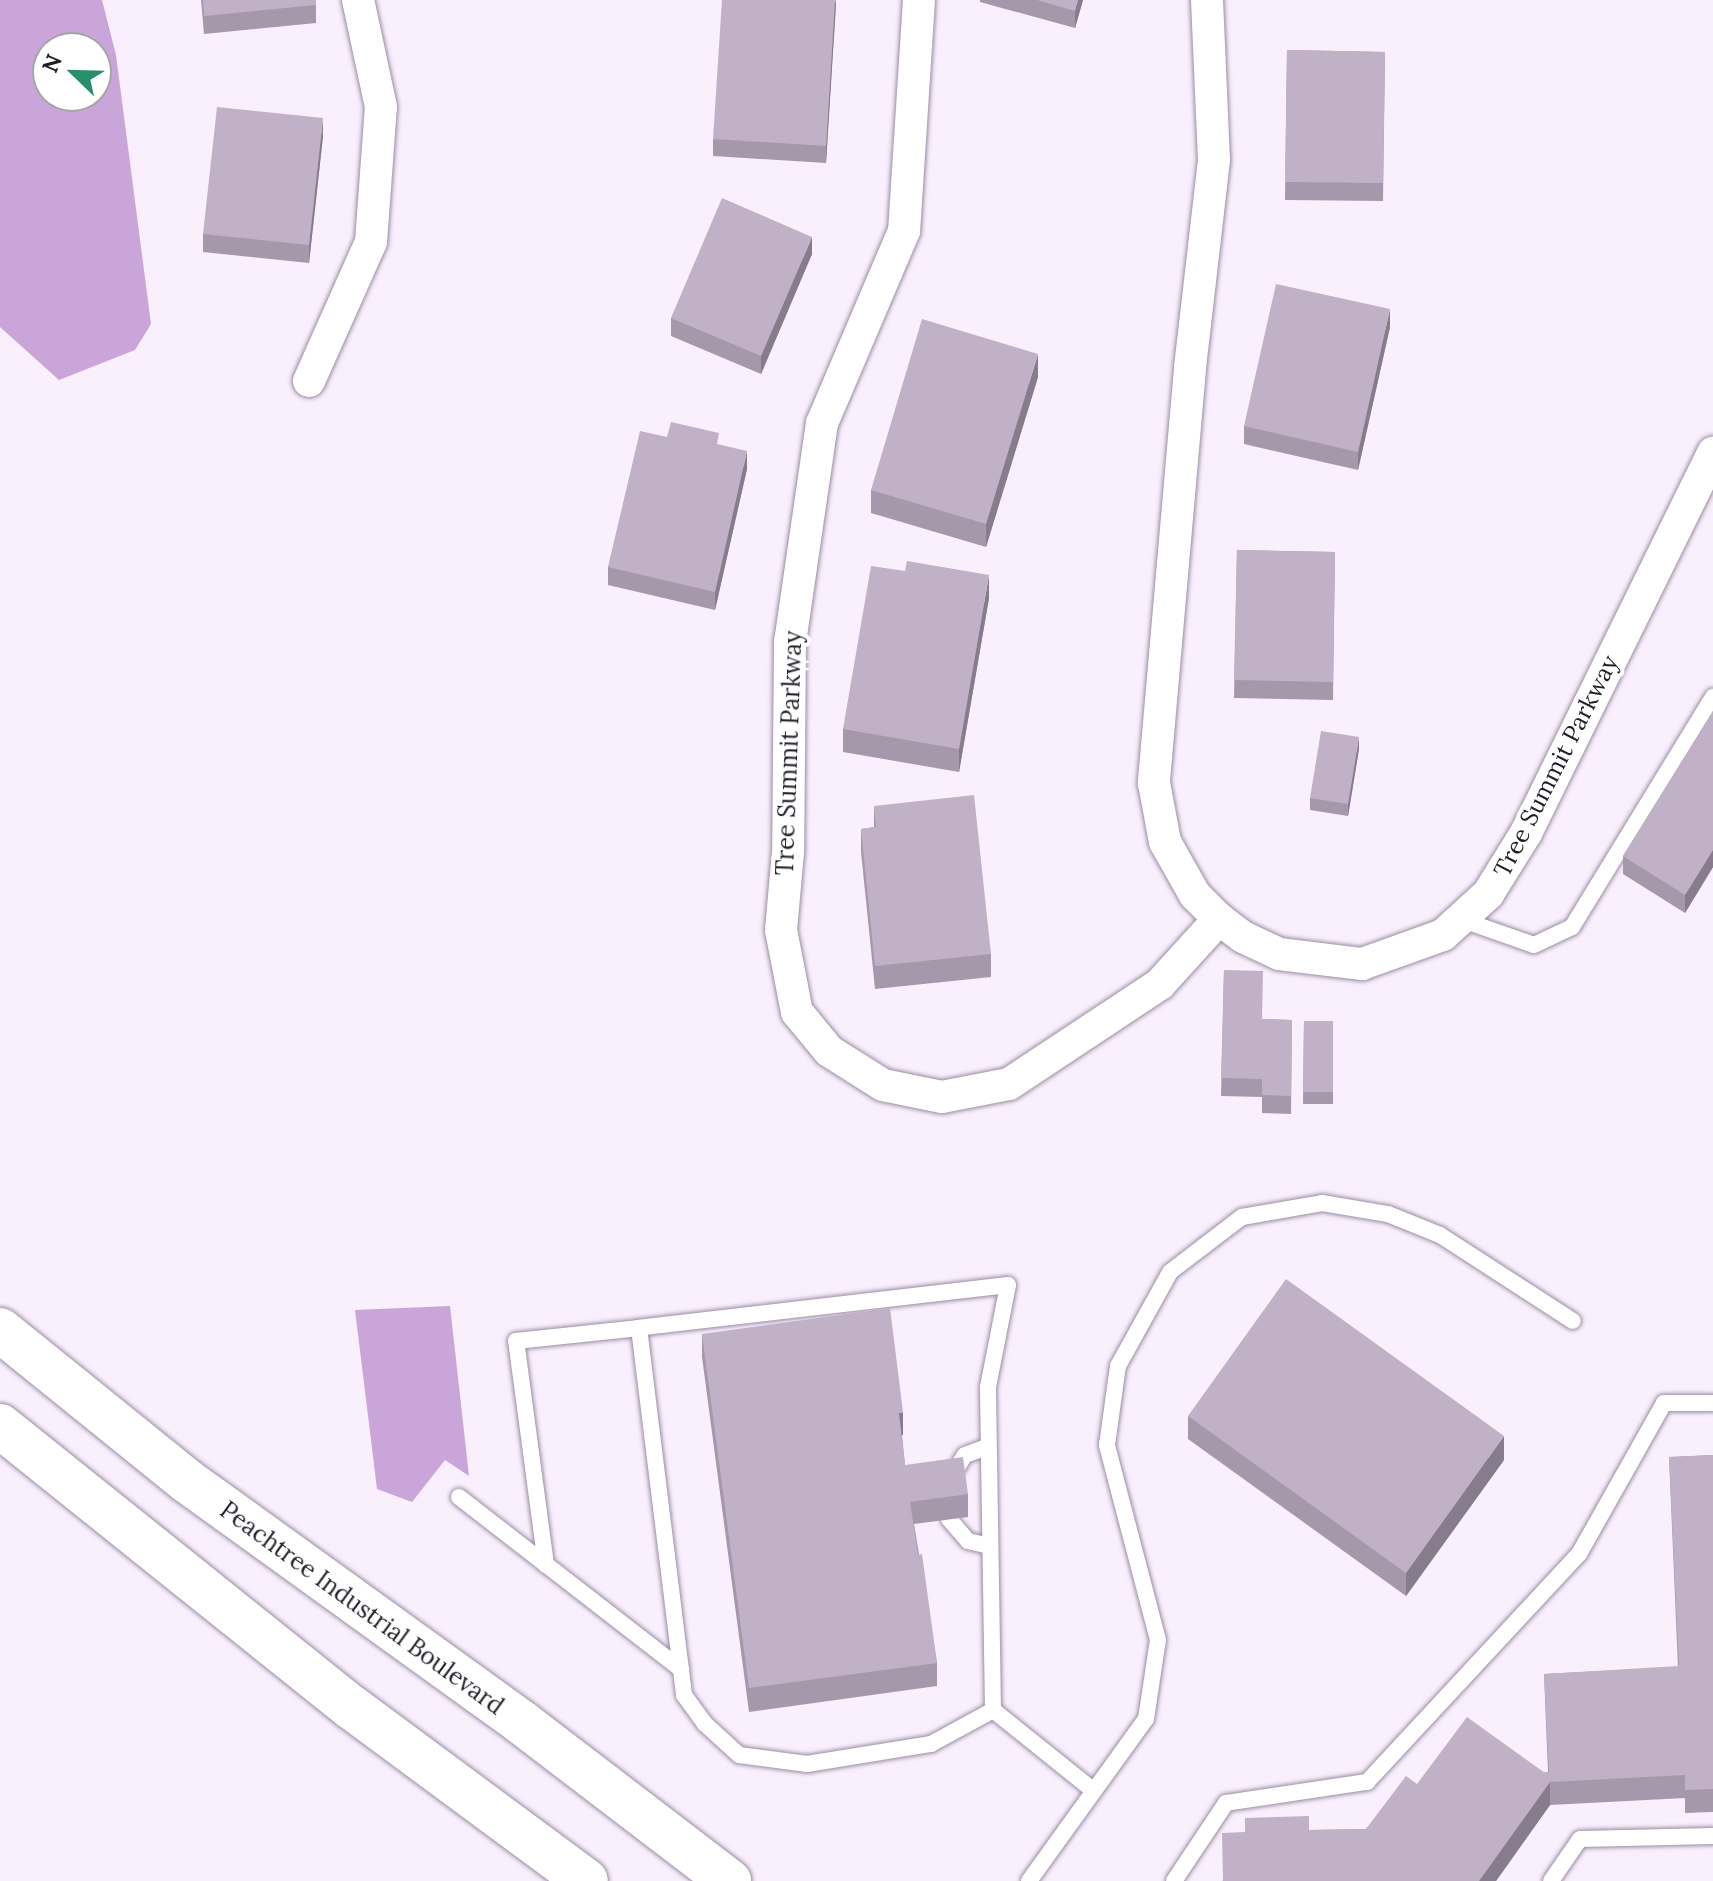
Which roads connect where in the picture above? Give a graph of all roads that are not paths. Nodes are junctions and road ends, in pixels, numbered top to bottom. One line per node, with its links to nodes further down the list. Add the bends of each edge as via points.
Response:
1 (358, 0): 4 (street, via 381,107 371,242)
2 (919, 0): 7 (street, Tree Summit Parkway, via 904,231 822,423 790,642 788,852 781,930 797,1012 829,1051 883,1085 942,1097 1009,1084 1160,984)
3 (1207, 0): 7 (street, Tree Summit Parkway, via 1214,160 1154,783 1165,842 1195,895)
4 (309, 381)
5 (1713, 453): 8 (street, Tree Summit Parkway, via 1526,833 1488,894)
6 (1713, 697): 8 (lane, via 1572,927 1534,945)
7 (1219, 919): 8 (street, Tree Summit Parkway, via 1279,954 1362,964 1443,935)
8 (1460, 919)
9 (1573, 1321): 22 (lane, via 1440,1235 1388,1214 1322,1203 1242,1217 1170,1272 1118,1366 1107,1445 1158,1640 1146,1719)
10 (639, 1328): 14 (lane, via 1008,1285 988,1387); 19 (lane, via 516,1341); 20 (lane)
11 (0, 1330): 25 (highway, Peachtree Industrial Boulevard, via 187,1481 521,1722)
12 (1713, 1403): 27 (lane, via 1664,1403 1579,1554 1367,1782 1226,1803)
13 (0, 1426): 24 (highway, via 351,1707)
14 (987, 1447): 15 (lane, via 965,1455); 18 (lane)
15 (948, 1482)
16 (459, 1497): 19 (lane)
17 (949, 1519): 18 (lane, via 968,1541)
18 (989, 1546): 21 (lane)
19 (546, 1565): 20 (lane)
20 (681, 1669): 21 (lane, via 684,1695 704,1723 739,1755 753,1757 807,1764 931,1744)
21 (993, 1710): 22 (lane)
22 (1094, 1791): 26 (lane)
23 (1713, 1836): 28 (lane, via 1580,1839)
24 (586, 1881)
25 (729, 1881)
26 (1029, 1881)
27 (1174, 1881)
28 (1551, 1881)

